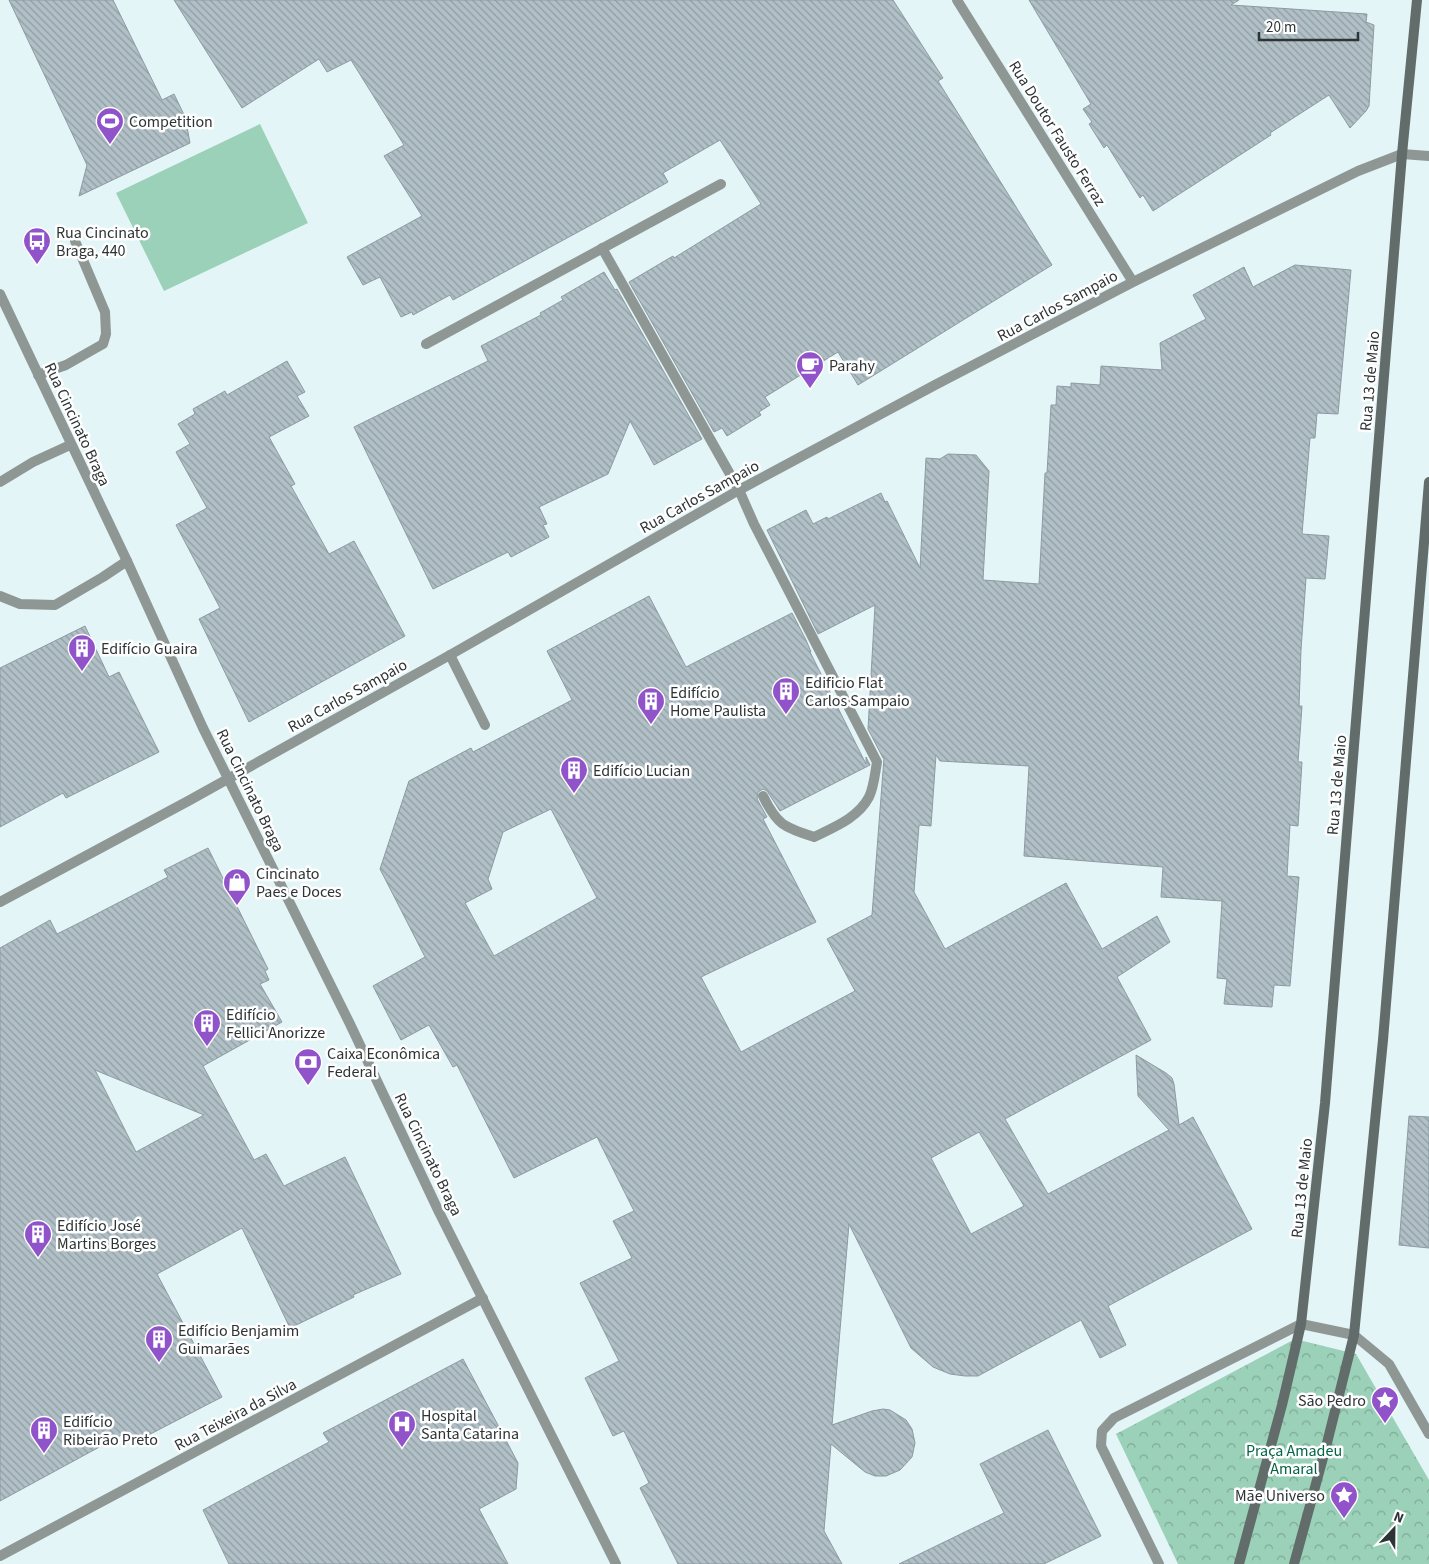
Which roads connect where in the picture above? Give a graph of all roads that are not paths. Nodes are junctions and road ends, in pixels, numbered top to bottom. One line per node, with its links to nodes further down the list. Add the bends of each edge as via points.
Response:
1 (957, 0): 8 (street, Rua Doutor Fausto Ferraz)
2 (1417, 0): 3 (main road, Rua 13 de Maio)
3 (1402, 154): 4 (street, Rua Carlos Sampaio); 8 (street, Rua Carlos Sampaio, via 1358,171); 24 (main road, Rua 13 de Maio, via 1326,1093)
4 (1429, 156)
5 (721, 184): 7 (street)
6 (75, 241): 11 (street, via 105,312 106,334 102,344 66,365)
7 (602, 248): 10 (street); 15 (street)
8 (1133, 282): 15 (street, Rua Carlos Sampaio)
9 (0, 294): 11 (street, Rua Cincinato Braga)
10 (426, 344)
11 (38, 375): 12 (street, Rua Cincinato Braga)
12 (70, 445): 13 (street); 16 (street, Rua Cincinato Braga)
13 (0, 482)
14 (1429, 482): 25 (main road, via 1383,1040)
15 (739, 490): 18 (street, Rua Carlos Sampaio); 21 (street, via 877,762 870,796 859,812 814,837 779,823)
16 (127, 561): 17 (street, via 55,604 20,604); 20 (street, Rua Cincinato Braga)
17 (0, 596)
18 (450, 655): 19 (street); 20 (street, Rua Carlos Sampaio)
19 (486, 725)
20 (229, 778): 22 (street, Rua Carlos Sampaio); 23 (street, Rua Cincinato Braga)
21 (763, 796)
22 (0, 902)
23 (483, 1298): 27 (street, Rua Teixeira da Silva); 28 (street, Rua Cincinato Braga)
24 (1301, 1324): 25 (street); 29 (street, via 1114,1418 1102,1431 1101,1446); 30 (main road, Rua 13 de Maio)
25 (1354, 1334): 26 (street, via 1389,1364); 31 (main road)
26 (1429, 1434)
27 (0, 1556)
28 (616, 1564)
29 (1159, 1564)
30 (1239, 1564)
31 (1294, 1564)

